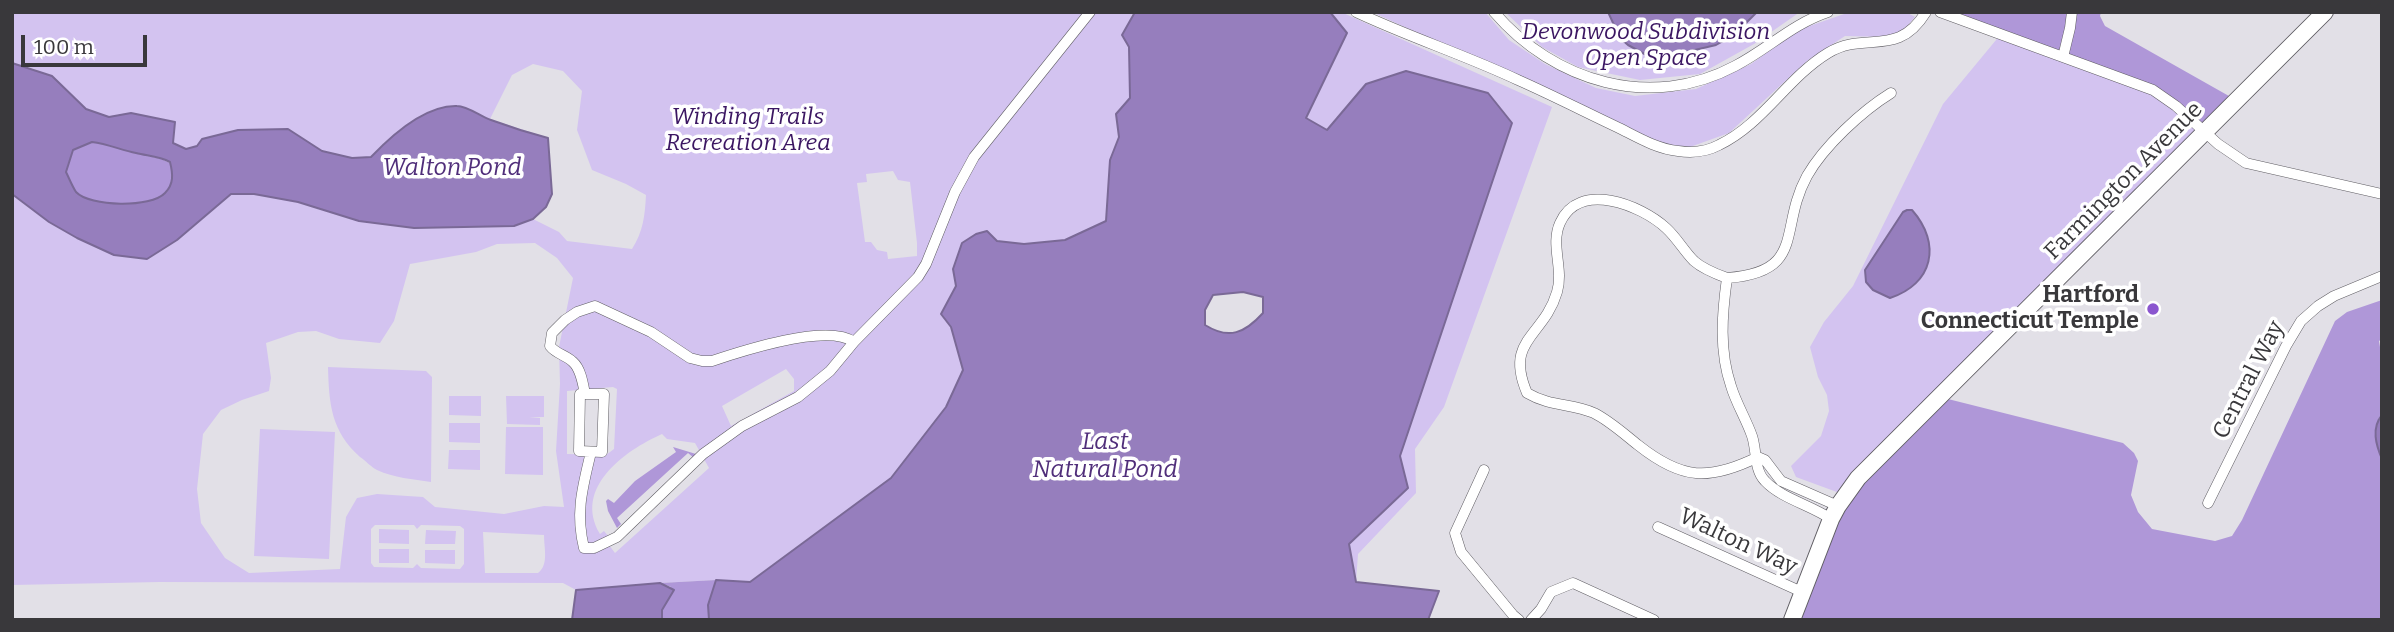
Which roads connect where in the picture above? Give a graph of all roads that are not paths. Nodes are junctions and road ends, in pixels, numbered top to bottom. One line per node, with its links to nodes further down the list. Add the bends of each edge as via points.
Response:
1 (1090, 12): 15 (street, via 974,157 923,270)
2 (1356, 12): 5 (street, via 1518,80 1652,144 1691,152 1718,146 1744,131 1827,54 1847,44 1899,38)
3 (1494, 12): 4 (street, via 1533,49 1574,73 1603,83 1653,89 1722,73 1791,28)
4 (1828, 12)
5 (1926, 12)
6 (1940, 12): 9 (street)
7 (2072, 12): 9 (street)
8 (2325, 12): 11 (main road, Farmington Avenue)
9 (2063, 57): 11 (street, via 2152,90)
10 (1891, 93): 14 (street, via 1872,105 1808,173 1781,257 1765,271)
11 (2204, 133): 12 (street, via 2251,165); 21 (main road, Farmington Avenue, via 1858,478)
12 (2382, 194)
13 (2382, 275): 20 (street, Central Way, via 2330,298 2301,321)
14 (1727, 278): 18 (street, via 1721,332 1729,382); 18 (street, via 1694,261 1664,226 1639,210 1612,199 1572,207 1560,221 1555,237 1560,275 1557,292 1521,350 1518,364 1527,393 1543,402 1592,412 1675,468 1712,474)
15 (854, 342): 16 (street, via 845,337 792,339 702,361 606,310 587,307 562,323 552,334 550,346 574,362); 17 (street, via 819,382 742,426 704,454 617,537 584,548 579,502)
16 (585, 394): 17 (street, via 580,394 579,451); 17 (street, via 604,394 602,452)
17 (591, 452)
18 (1758, 457): 21 (street, via 1781,481); 21 (street, via 1757,469 1777,490)
19 (1484, 470): 25 (street, via 1455,533 1461,552)
20 (2208, 503)
21 (1834, 512): 23 (main road, Farmington Avenue)
22 (1658, 527): 23 (street, Walton Way)
23 (1802, 593): 28 (main road, Farmington Avenue)
24 (1542, 615): 26 (street); 27 (street, via 1551,592 1573,583)
25 (1519, 620)
26 (1531, 620)
27 (1654, 620)
28 (1791, 620)

